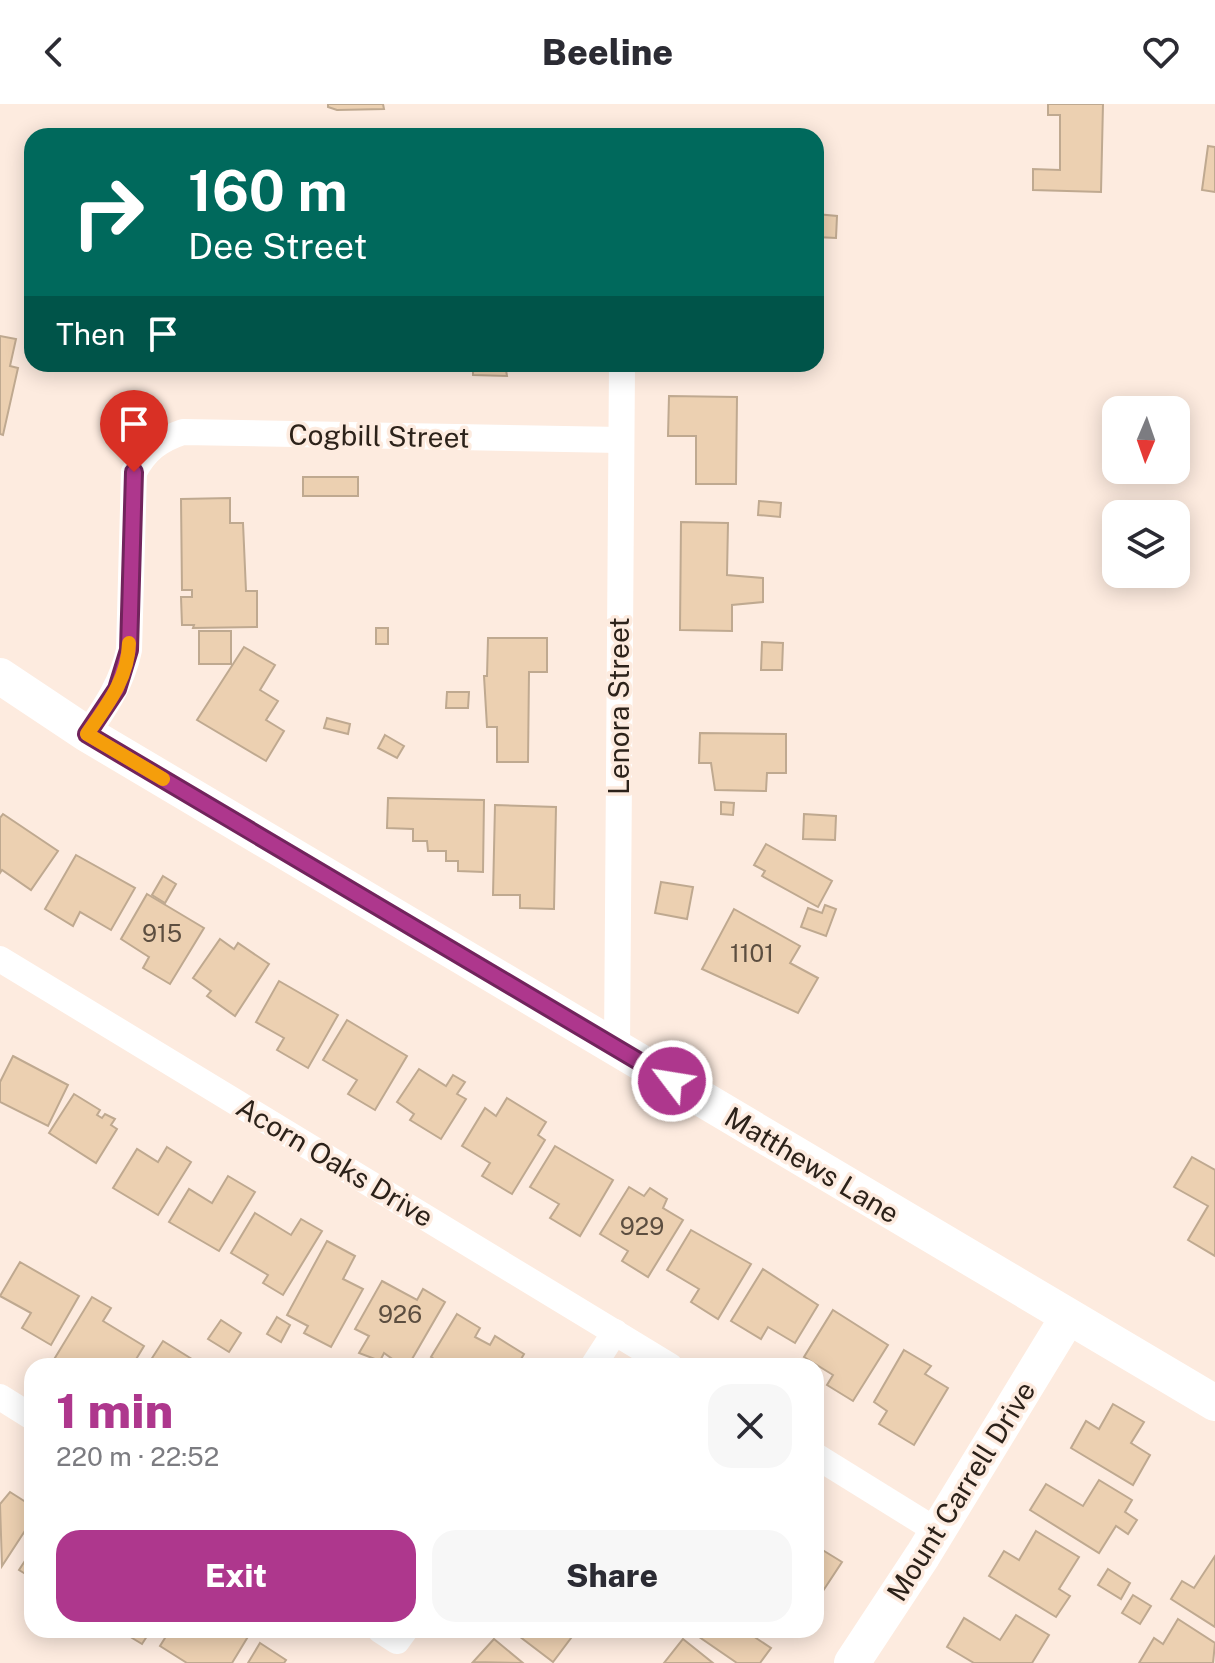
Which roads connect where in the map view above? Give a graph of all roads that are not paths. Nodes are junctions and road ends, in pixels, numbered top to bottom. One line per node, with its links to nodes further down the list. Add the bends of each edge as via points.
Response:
1 (622, 372): 2 (street, Lenora Street)
2 (621, 440): 4 (street, Cogbill Street, via 183,432 163,439 143,454 134,472 129,650 117,689); 6 (street, Lenora Street)
3 (0, 676): 4 (street, Matthews Lane)
4 (87, 734): 6 (street, Matthews Lane)
5 (0, 959): 8 (street, Acorn Oaks Drive)
6 (617, 1048): 7 (street, Matthews Lane)
7 (1068, 1317): 12 (street, Matthews Lane); 15 (street, Mount Carrell Drive)
8 (615, 1332): 9 (street); 10 (street, Acorn Oaks Drive)
9 (598, 1358)
10 (657, 1358)
11 (0, 1397): 13 (street)
12 (1215, 1403)
13 (24, 1412)
14 (824, 1461): 15 (street)
15 (937, 1531): 16 (street, Mount Carrell Drive)
16 (852, 1663)

